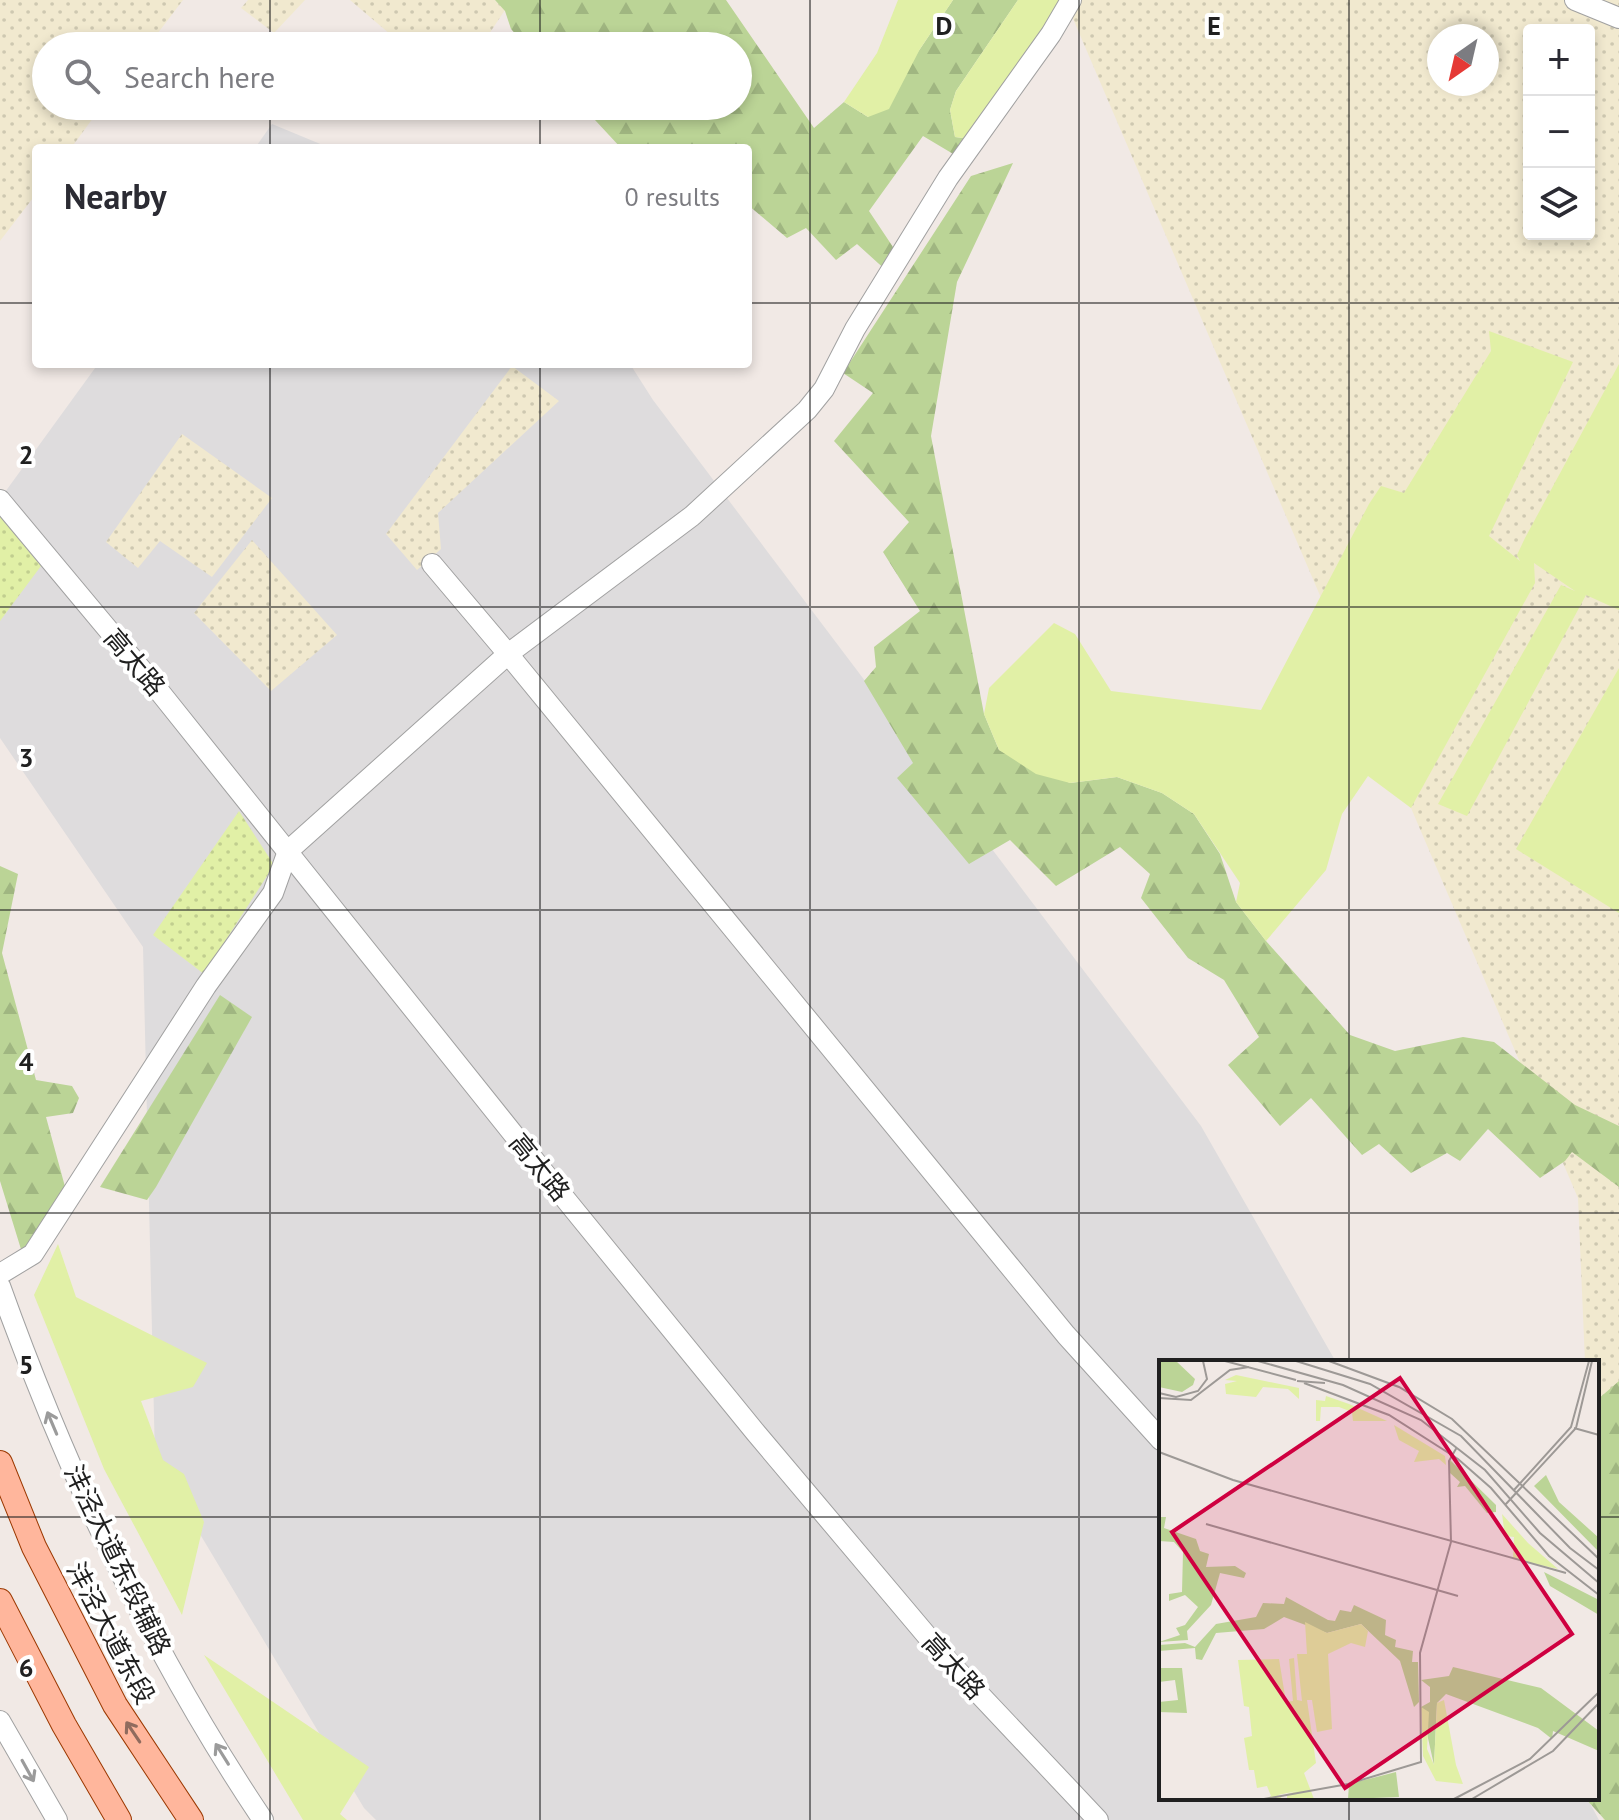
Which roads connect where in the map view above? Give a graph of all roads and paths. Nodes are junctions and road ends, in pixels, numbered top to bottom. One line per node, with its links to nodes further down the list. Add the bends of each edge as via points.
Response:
1 (1071, 0): 6 (street, via 948,178 807,410 692,516)
2 (1575, 0): 3 (street)
3 (1619, 18)
4 (0, 500): 7 (street, 高太路)
5 (432, 564): 6 (street)
6 (508, 654): 7 (street); 10 (street, via 1066,1335)
7 (288, 851): 8 (street, via 273,893 206,986 33,1254); 18 (street, 高太路, via 756,1433 949,1662)
8 (0, 1274)
9 (0, 1286): 17 (street, 沣泾大道东段辅路, one-way to 9, via 176,1677 108,1547 48,1413)
10 (1159, 1438)
11 (0, 1463): 16 (main road, 沣泾大道东段, one-way to 11, via 115,1705 34,1547)
12 (0, 1601): 15 (main road)
13 (0, 1721): 14 (street, one-way to 14)
14 (57, 1820)
15 (119, 1820)
16 (191, 1820)
17 (263, 1820)
18 (1098, 1820)

